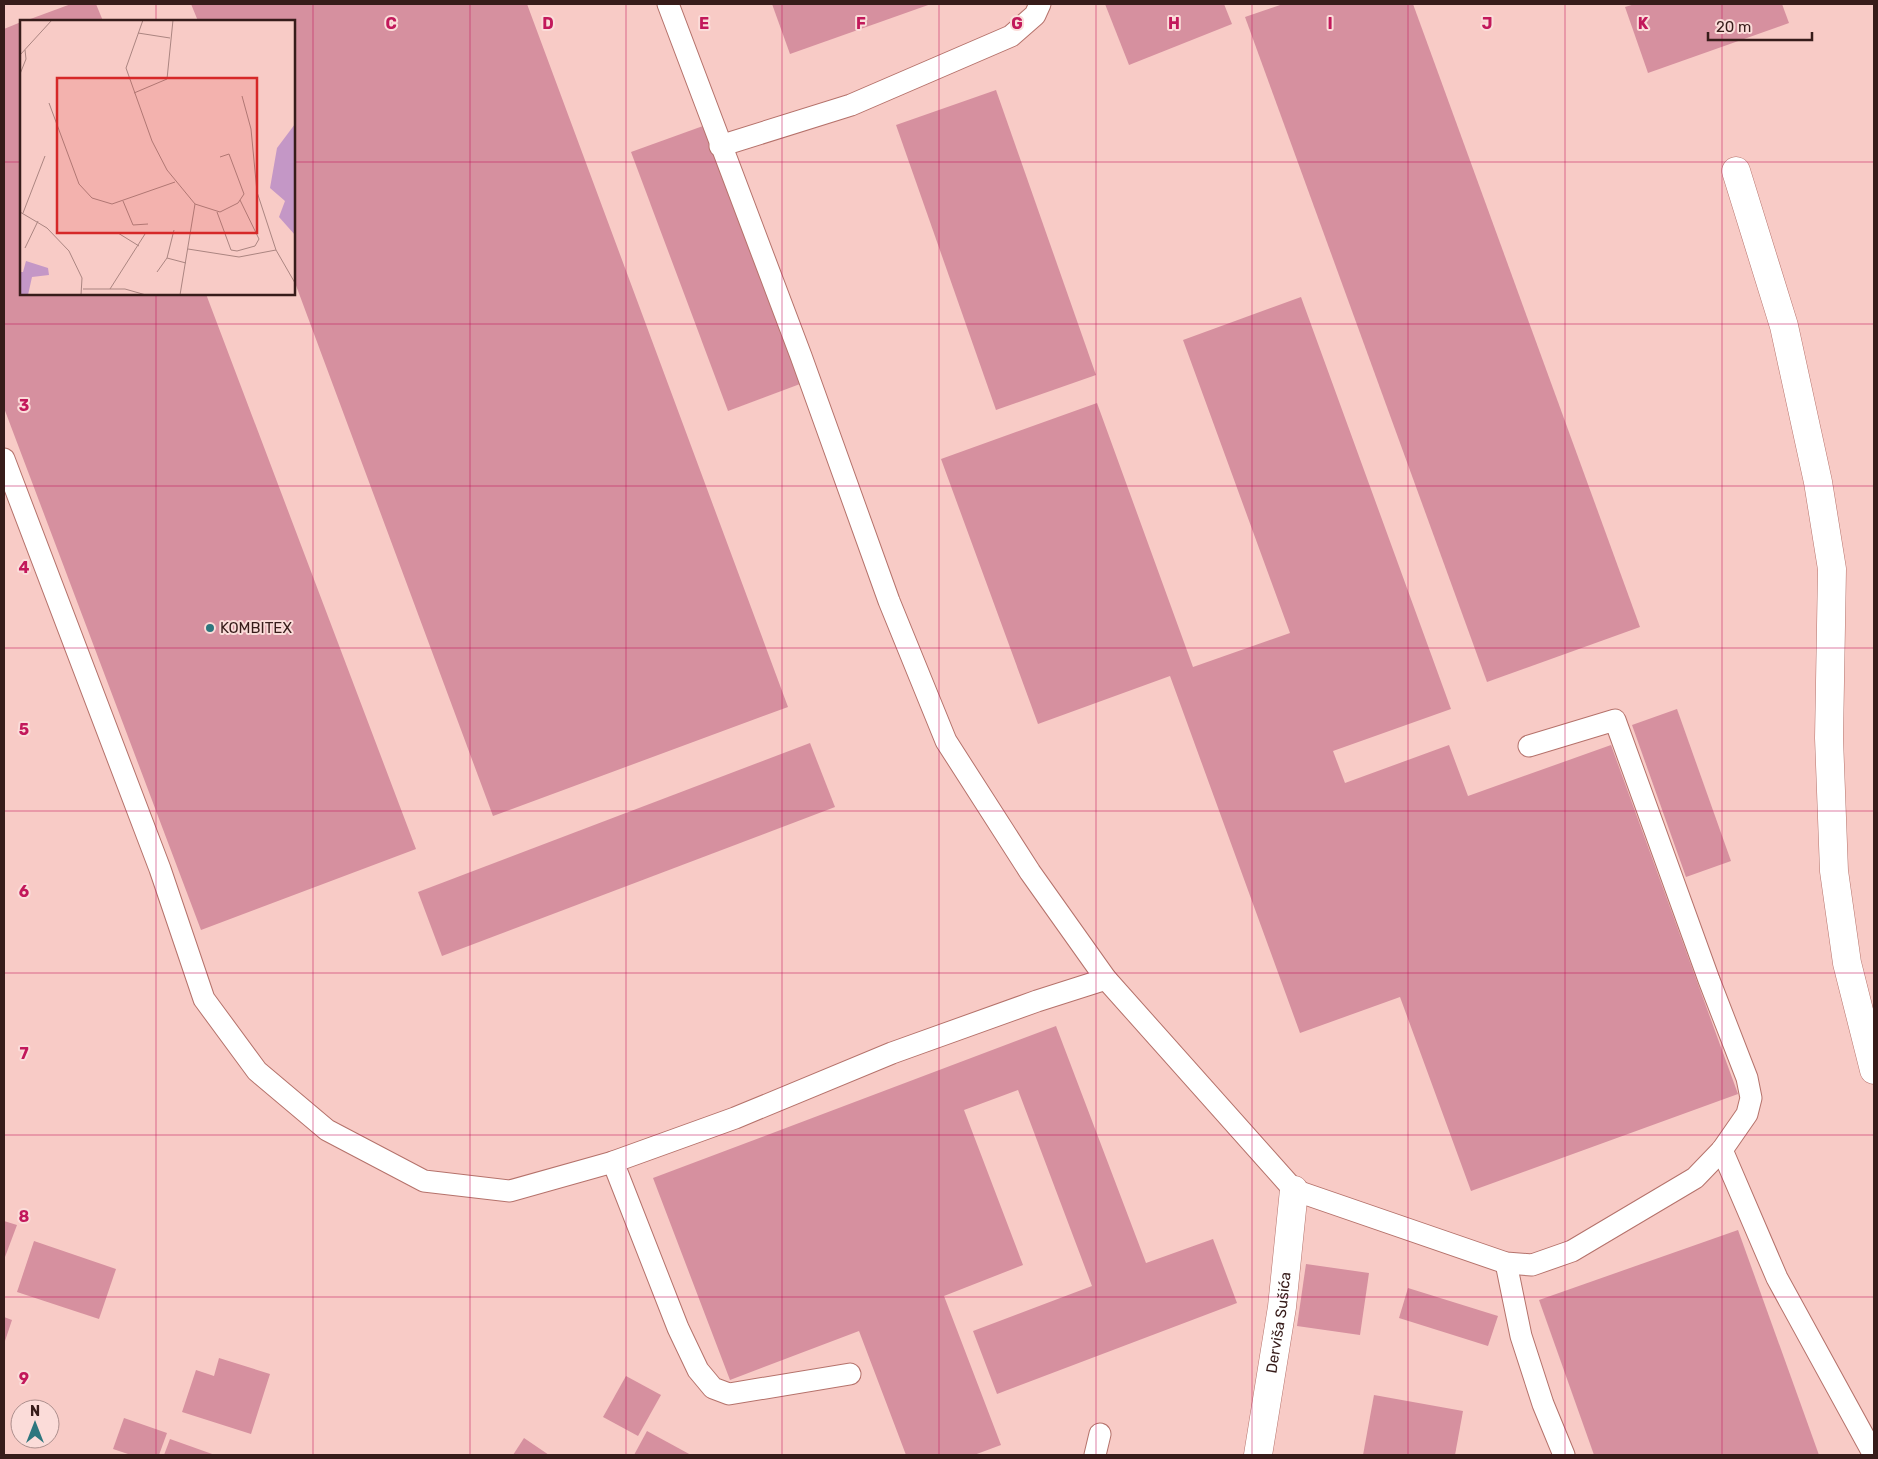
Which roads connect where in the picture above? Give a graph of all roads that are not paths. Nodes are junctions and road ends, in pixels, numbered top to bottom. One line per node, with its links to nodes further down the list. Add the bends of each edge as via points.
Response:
1 (668, 4): 3 (lane)
2 (1040, 4): 3 (lane, via 1035,14 1011,36 852,105)
3 (720, 146): 7 (lane, via 801,356 889,601 946,741 1030,872)
4 (1736, 171): 8 (street, via 1784,326 1818,482 1832,569 1829,738 1834,871 1847,963)
5 (4, 460): 10 (lane, via 160,869 204,999 257,1071 327,1130 424,1181 510,1191)
6 (1529, 746): 9 (lane, via 1615,720 1747,1078 1751,1098 1747,1114)
7 (1106, 979): 10 (lane, via 1036,1000 892,1053 735,1118); 11 (lane)
8 (1874, 1070)
9 (1722, 1150): 12 (lane, via 1695,1178 1572,1251 1532,1265); 18 (lane, via 1777,1278)
10 (613, 1162): 13 (lane, via 678,1328 698,1370 713,1388 729,1394)
11 (1294, 1190): 12 (lane); 16 (street, Derviša Sušića, via 1282,1307)
12 (1506, 1263): 17 (lane, via 1521,1336)
13 (850, 1374)
14 (1100, 1434): 15 (lane)
15 (1095, 1455)
16 (1258, 1455)
17 (1564, 1455)
18 (1874, 1455)

